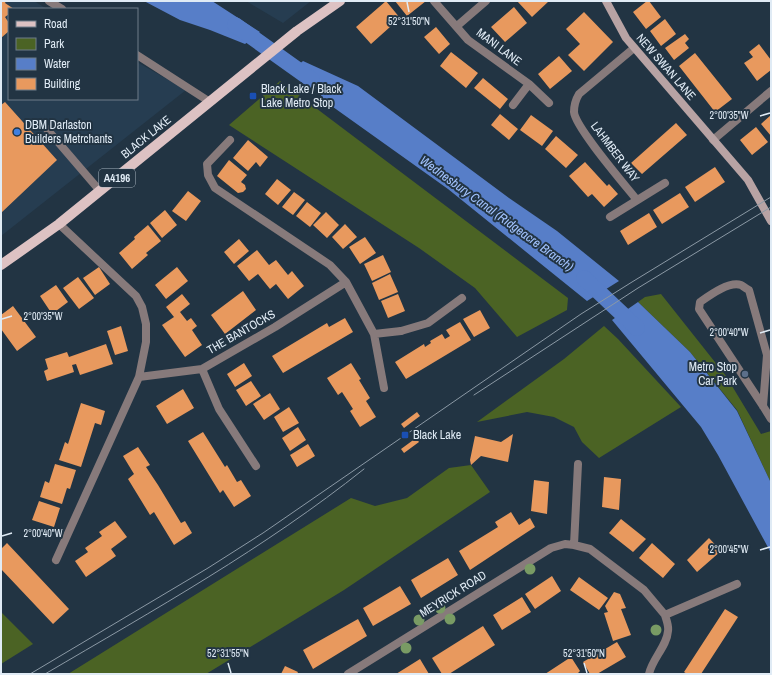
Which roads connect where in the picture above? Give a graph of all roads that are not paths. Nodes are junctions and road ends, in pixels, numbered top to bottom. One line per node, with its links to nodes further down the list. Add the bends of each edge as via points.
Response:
1 (49, 1): 6 (street)
2 (340, 1): 12 (main road, BLACK LAKE / A4196, via 297,31)
3 (434, 1): 7 (street, MANI LANE)
4 (486, 1): 7 (street, MANI LANE)
5 (606, 1): 8 (main road, NEW SWAN LANE)
6 (60, 8)
7 (456, 26): 10 (street, MANI LANE, via 468,40)
8 (634, 48): 17 (main road, NEW SWAN LANE); 20 (street, LAHMBER WAY, via 579,94 574,113 583,131)
9 (138, 56): 12 (street)
10 (529, 84): 13 (street, MANI LANE); 14 (street)
11 (771, 91): 17 (street)
12 (210, 102): 19 (main road, BLACK LAKE / A4196)
13 (549, 103)
14 (513, 106)
15 (46, 128): 19 (street)
16 (230, 140): 25 (street, via 208,164 208,175 215,188 330,265)
17 (713, 140): 22 (main road, NEW SWAN LANE, via 748,180)
18 (665, 183): 20 (street, LAHMBER WAY)
19 (100, 191): 23 (main road, BLACK LAKE / A4196)
20 (637, 200): 21 (street, LAHMBER WAY)
21 (610, 217)
22 (771, 220)
23 (59, 224): 24 (main road, BLACK LAKE / A4196); 29 (street, via 136,296 142,307 146,324 146,342)
24 (1, 265)
25 (346, 282): 27 (street); 28 (street, THE BANTOCKS)
26 (462, 298): 27 (street, via 428,323 401,331)
27 (374, 334): 30 (street)
28 (202, 369): 29 (street, THE BANTOCKS); 34 (street, via 219,409)
29 (139, 376): 36 (street)
30 (384, 388)
31 (763, 406): 31 (street, via 699,308 700,302 709,295 731,284 741,285 749,290 767,355); 32 (street)
32 (771, 419)
33 (578, 464): 35 (street)
34 (256, 466)
35 (574, 545): 38 (street, MEYRICK ROAD, via 590,548 644,590); 39 (street, MEYRICK ROAD, via 565,544 551,548)
36 (56, 560)
37 (737, 584): 38 (street)
38 (665, 615): 40 (street, via 668,630)
39 (348, 674)
40 (649, 674)

